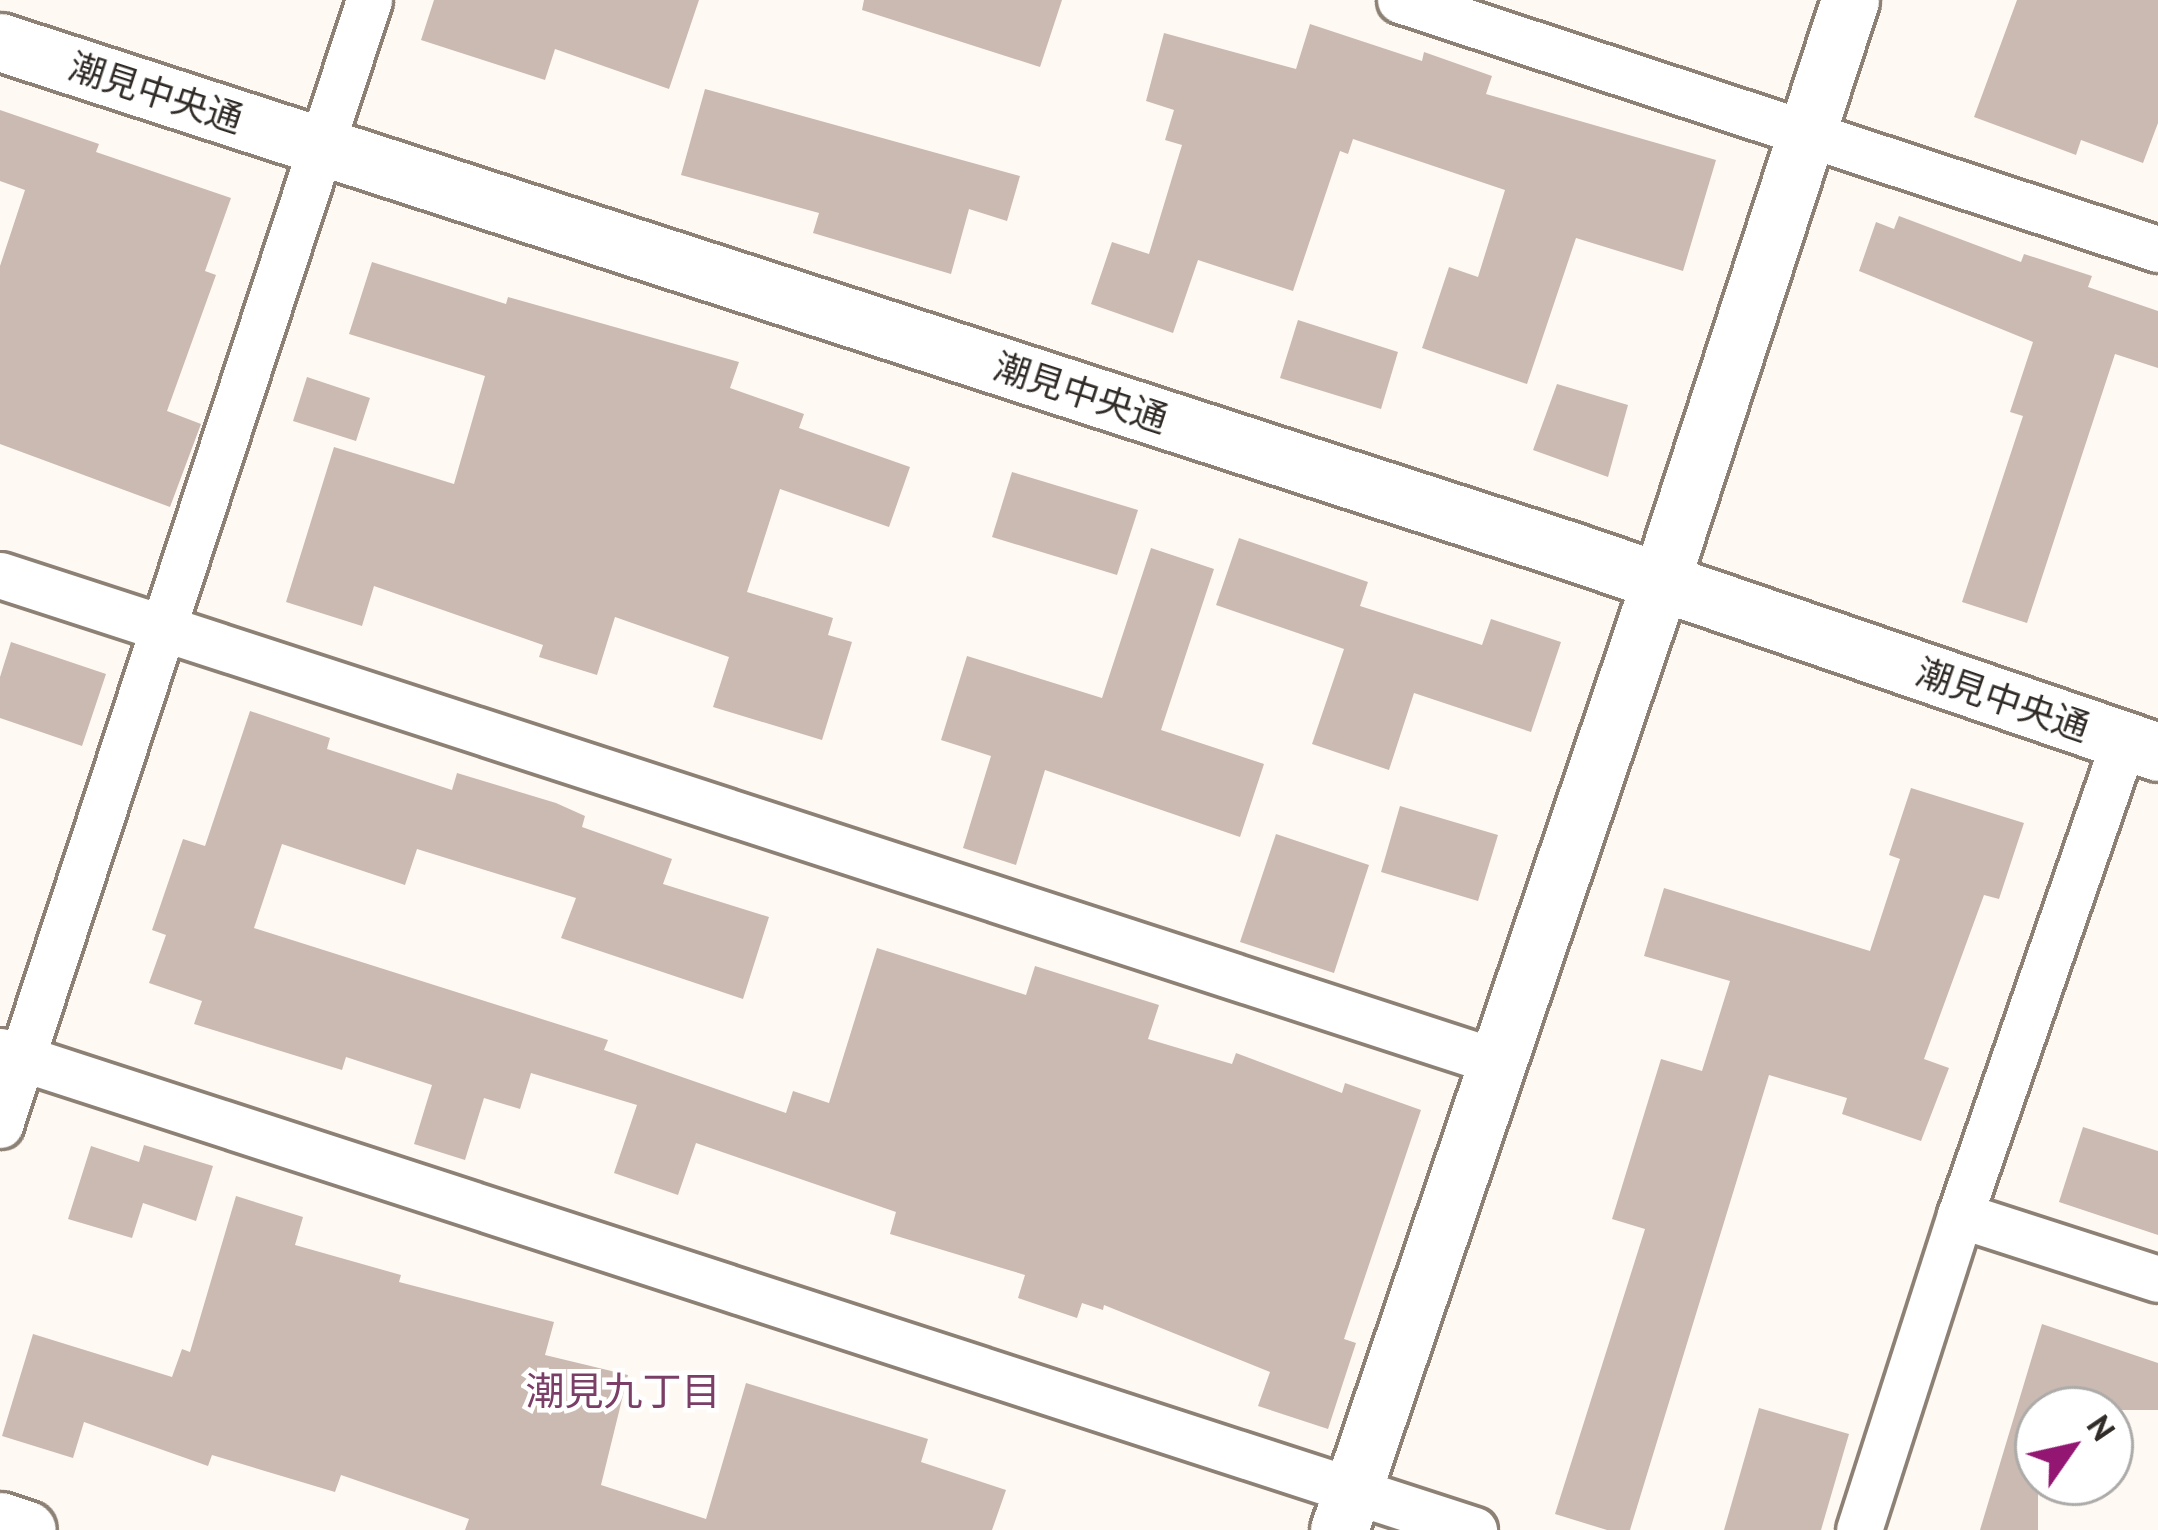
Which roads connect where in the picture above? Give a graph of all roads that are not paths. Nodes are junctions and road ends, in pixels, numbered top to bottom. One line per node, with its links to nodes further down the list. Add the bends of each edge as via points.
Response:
1 (369, 0): 6 (street)
2 (1400, 0): 5 (street)
3 (1850, 0): 5 (street)
4 (0, 42): 6 (street, 潮見中央通)
5 (1809, 135): 7 (street); 9 (street)
6 (321, 146): 9 (street, 潮見中央通); 10 (street)
7 (2158, 249)
8 (0, 575): 10 (street)
9 (1660, 580): 11 (street, 潮見中央通); 13 (street)
10 (161, 628): 12 (street); 13 (street)
11 (2141, 746): 15 (street)
12 (11, 1054): 14 (street); 17 (street)
13 (1497, 1062): 17 (street)
14 (0, 1125)
15 (1960, 1215): 16 (street); 21 (street)
16 (2158, 1279)
17 (1346, 1510): 20 (street)
18 (0, 1521): 19 (street)
19 (27, 1530)
20 (1474, 1530)
21 (1859, 1530)

